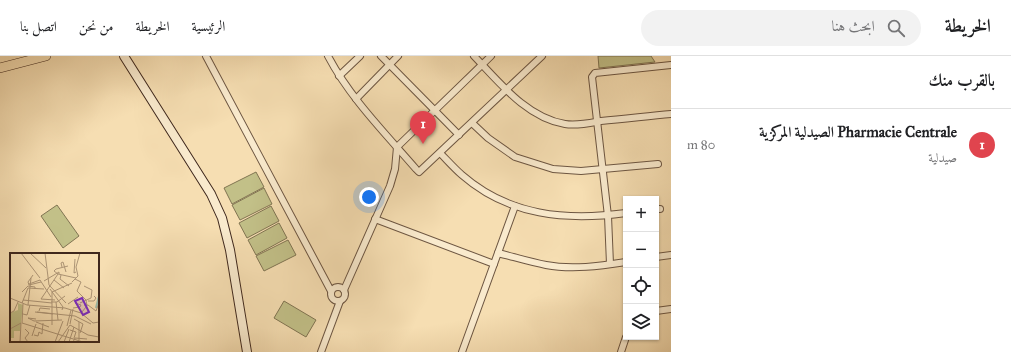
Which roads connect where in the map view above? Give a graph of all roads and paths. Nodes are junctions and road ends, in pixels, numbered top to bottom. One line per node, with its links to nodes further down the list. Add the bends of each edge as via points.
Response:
1 (46, 56): 14 (main road)
2 (124, 56): 43 (street, via 218,208 228,236)
3 (206, 56): 38 (street)
4 (328, 56): 15 (street)
5 (360, 56): 15 (street)
6 (381, 56): 11 (street)
7 (398, 56): 11 (street)
8 (474, 56): 12 (street)
9 (491, 56): 12 (street)
10 (542, 56): 16 (street)
11 (389, 64): 17 (street); 18 (street)
12 (482, 64): 16 (street); 18 (street)
13 (671, 65): 20 (street, via 592,74)
14 (0, 68)
15 (339, 76): 17 (street)
16 (506, 90): 20 (street, via 524,105 545,117 565,124); 21 (street)
17 (356, 99): 23 (street)
18 (435, 110): 22 (street); 23 (street)
19 (671, 114): 20 (street)
20 (597, 122): 26 (street)
21 (472, 123): 22 (street); 26 (street, via 515,157 553,168 581,171)
22 (459, 135): 24 (street)
23 (397, 147): 24 (street, via 419,172); 30 (street, via 390,186)
24 (440, 153): 27 (street, via 462,175 487,193)
25 (658, 164): 26 (street)
26 (603, 168): 29 (street)
27 (515, 206): 29 (street, via 550,215); 31 (street)
28 (623, 214): 29 (street)
29 (608, 216): 36 (street)
30 (375, 219): 35 (street); 37 (street)
31 (498, 253): 35 (street); 36 (street, via 546,265)
32 (671, 255): 33 (street)
33 (659, 257)
34 (623, 262): 36 (street)
35 (494, 264): 45 (street)
36 (610, 264)
37 (344, 290): 38 (street, via 338,287); 39 (street, via 345,297)
38 (331, 291): 39 (street, via 330,296 333,300)
39 (340, 301): 44 (street)
40 (671, 310): 41 (street)
41 (659, 311)
42 (625, 340): 46 (street)
43 (247, 352)
44 (321, 352)
45 (462, 352)
46 (620, 352)

